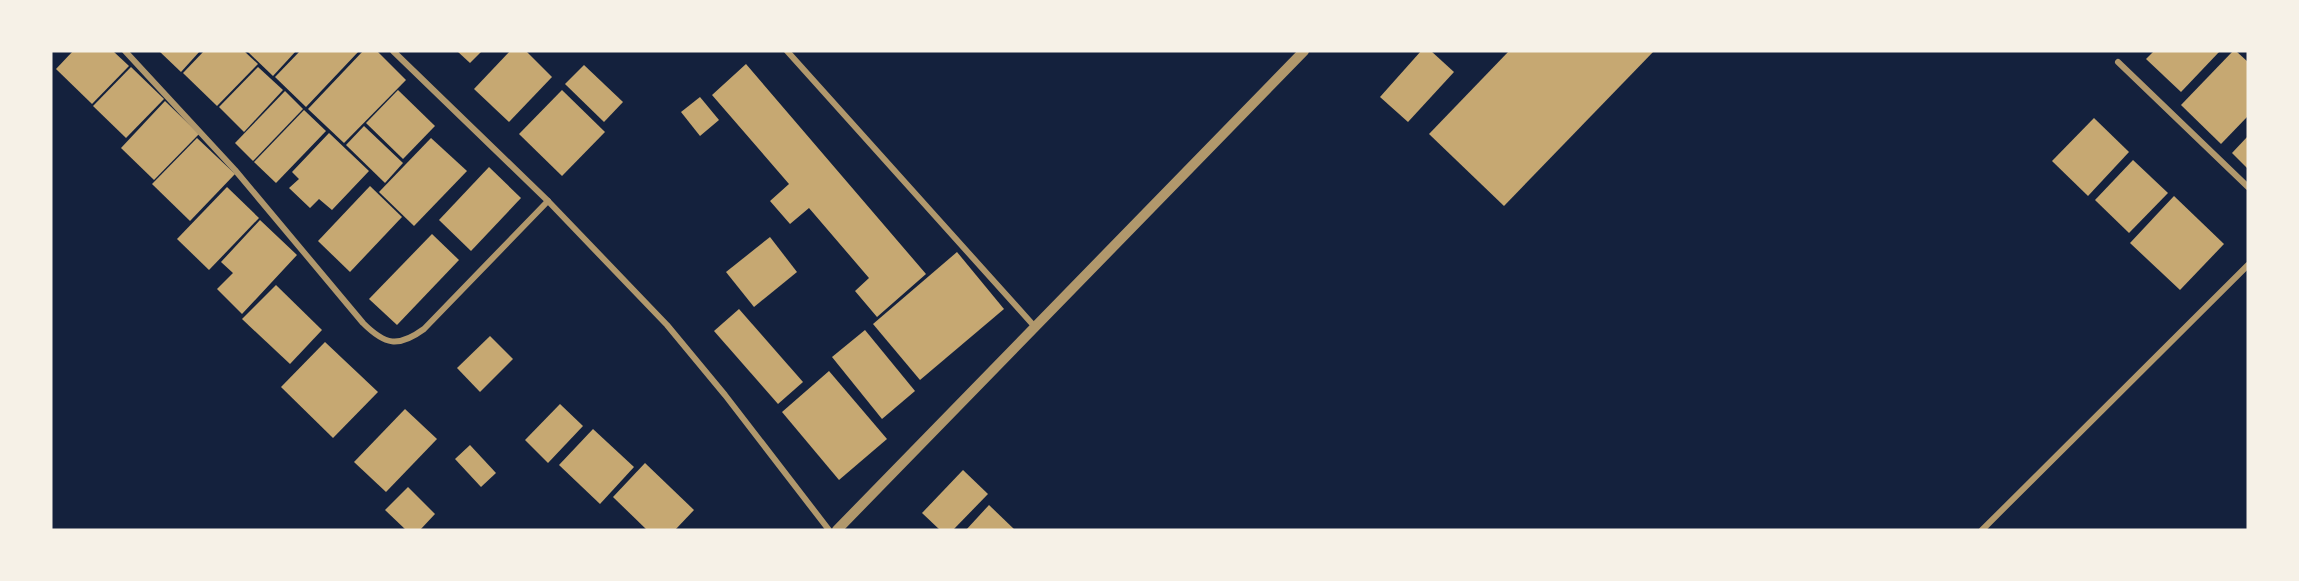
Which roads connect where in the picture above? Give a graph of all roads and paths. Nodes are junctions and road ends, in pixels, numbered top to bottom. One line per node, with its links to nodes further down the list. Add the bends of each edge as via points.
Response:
1 (124, 51): 7 (street, via 236,170 363,323 387,341 400,342 424,329)
2 (393, 51): 7 (street)
3 (787, 51): 9 (street)
4 (1304, 51): 9 (street)
5 (2118, 62): 6 (street)
6 (2248, 188)
7 (548, 201): 10 (street, via 667,325)
8 (2248, 266): 12 (street)
9 (1035, 327): 11 (street)
10 (829, 530)
11 (837, 530)
12 (1982, 530)

